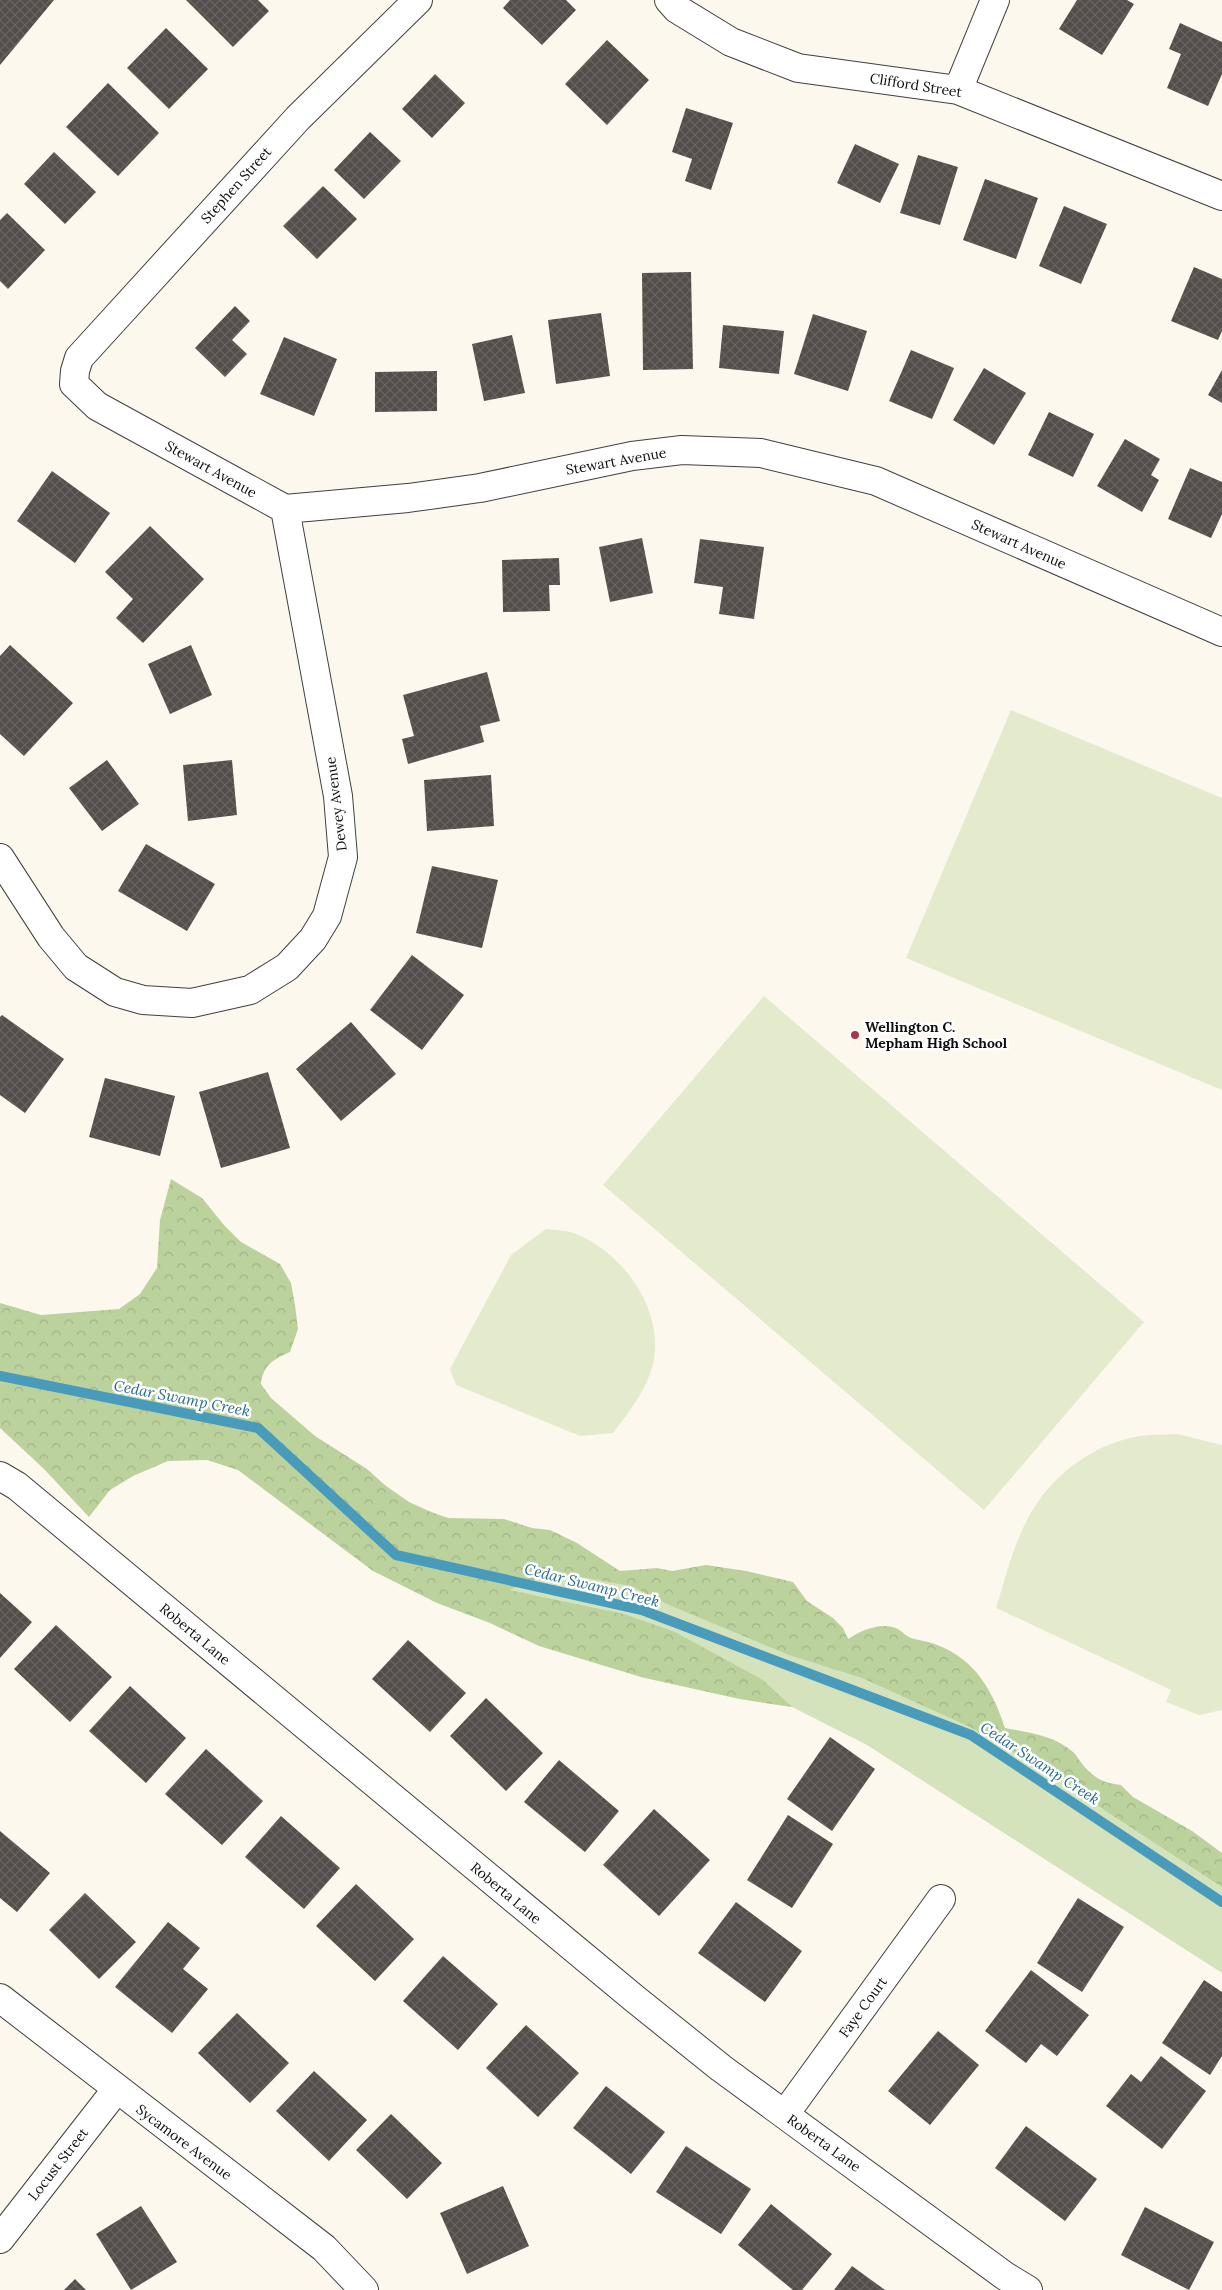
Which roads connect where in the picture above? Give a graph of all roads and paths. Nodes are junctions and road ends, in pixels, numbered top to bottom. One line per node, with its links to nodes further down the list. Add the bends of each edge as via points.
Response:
1 (418, 0): 6 (street, Stephen Street, via 298,118 79,358)
2 (669, 0): 4 (street, Clifford Street, via 677,9 731,42 798,68)
3 (995, 0): 4 (street)
4 (958, 90): 5 (street, Clifford Street)
5 (1222, 196)
6 (74, 384): 7 (street, Stewart Avenue, via 97,406)
7 (285, 509): 8 (street, Stewart Avenue, via 480,488 640,455 682,450 761,453 876,481); 9 (street, Dewey Avenue, via 338,796 343,857 327,916 313,939 287,967 250,990 192,1003 143,1000 115,992 76,967 51,937)
8 (1222, 632)
9 (0, 858)
10 (0, 1476): 14 (street, Roberta Lane, via 24,1492 635,1999)
11 (941, 1900): 14 (street, Faye Court)
12 (0, 1998): 13 (street, Sycamore Avenue)
13 (116, 2090): 15 (street, Locust Street); 16 (street, Sycamore Avenue, via 324,2248)
14 (785, 2114): 17 (street, Roberta Lane)
15 (0, 2239)
16 (364, 2290)
17 (1028, 2290)

